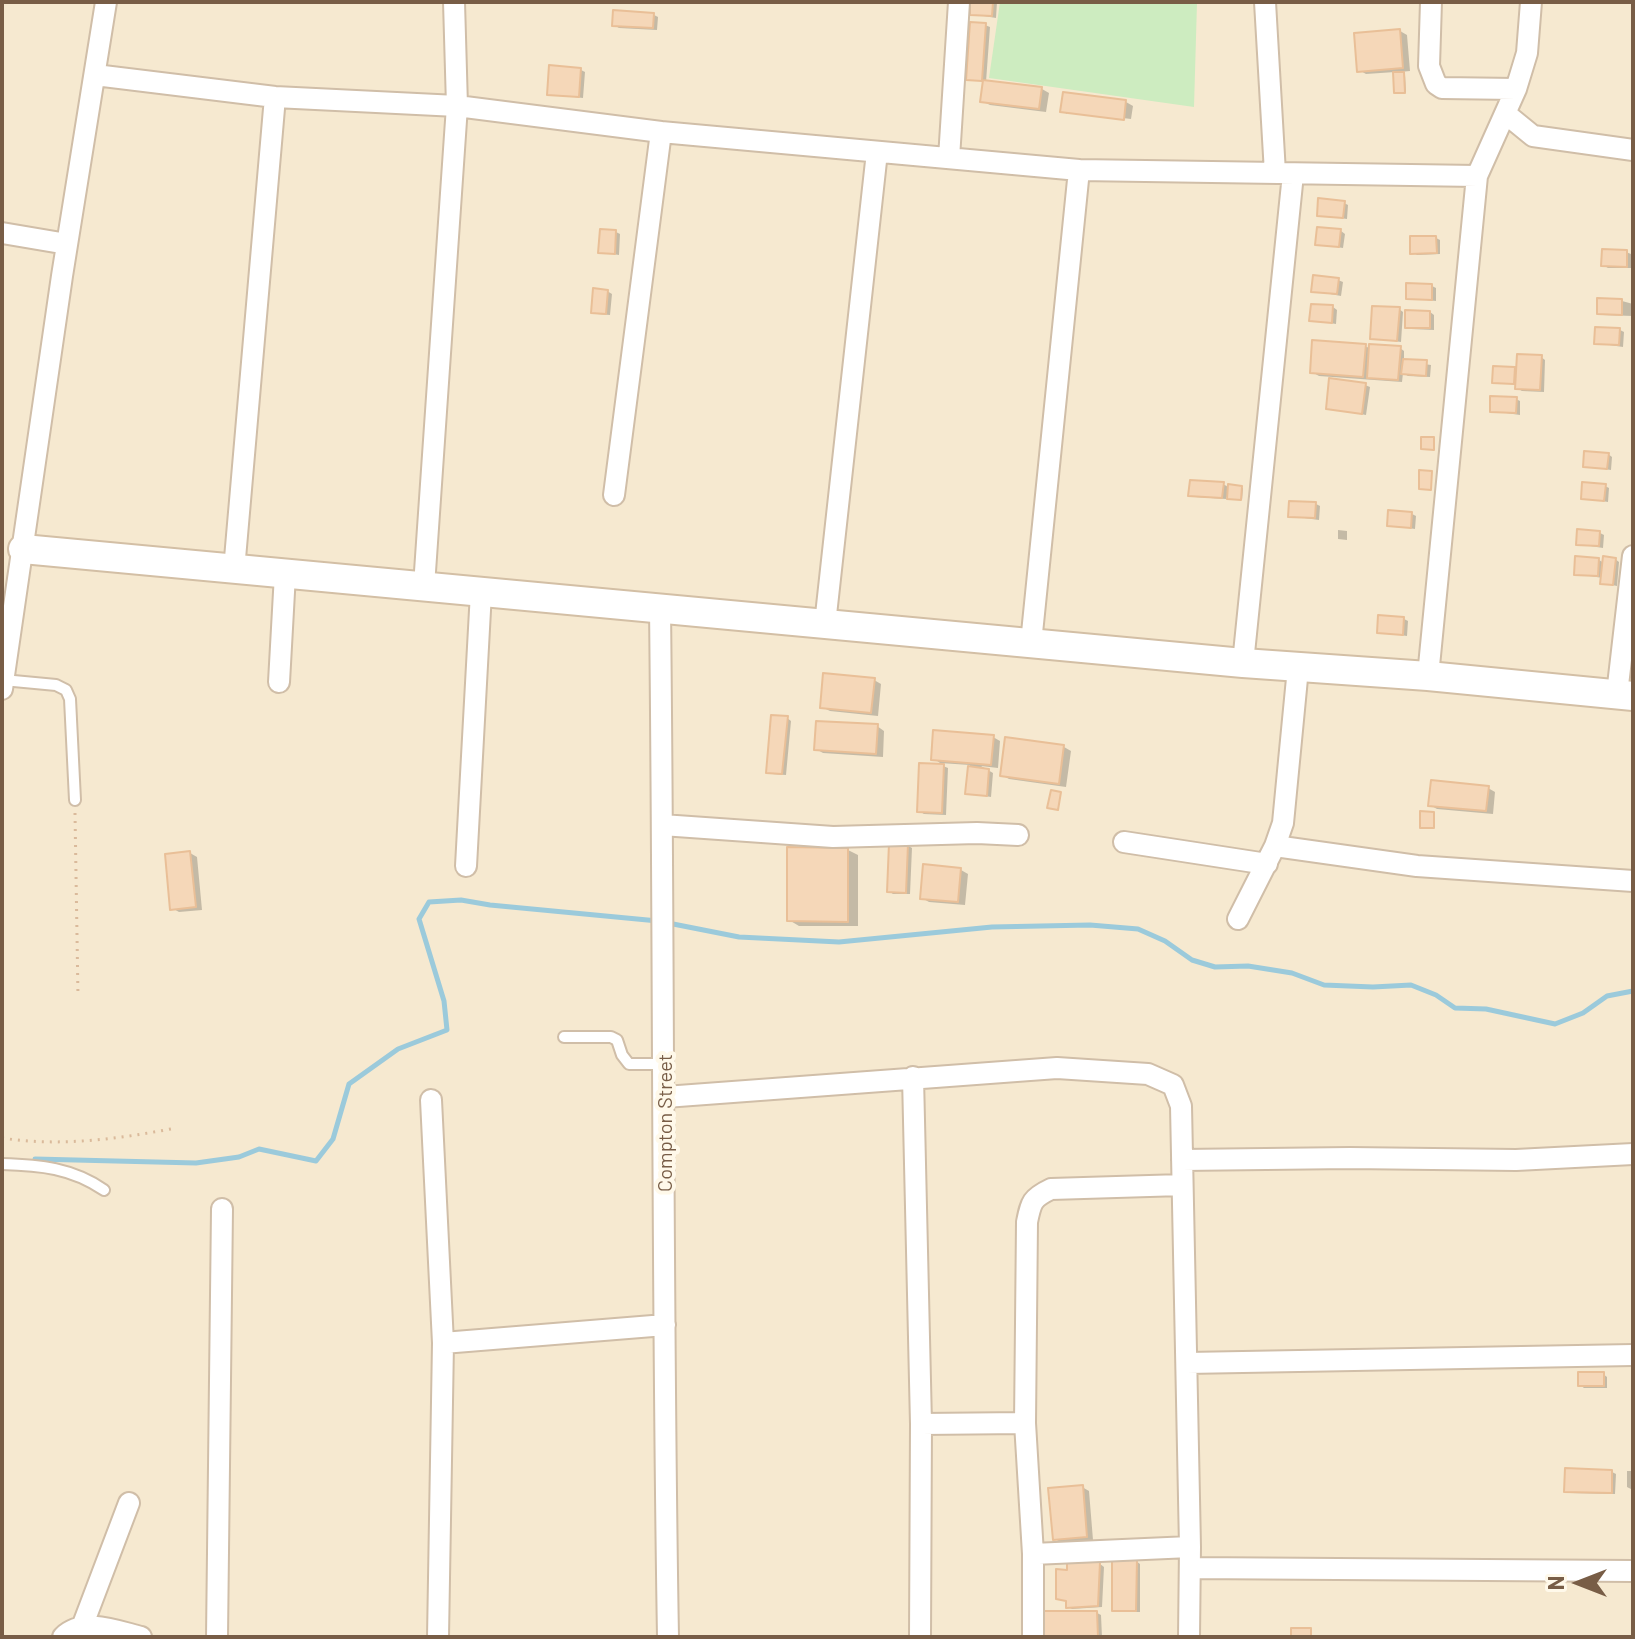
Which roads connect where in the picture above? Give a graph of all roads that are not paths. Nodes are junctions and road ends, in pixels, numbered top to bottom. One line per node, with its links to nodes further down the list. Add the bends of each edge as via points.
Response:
1 (106, 2): 7 (street)
2 (454, 2): 10 (street)
3 (959, 2): 15 (street)
4 (1265, 2): 17 (street)
5 (1431, 2): 8 (street, via 1429,66 1436,84)
6 (1531, 2): 8 (street, via 1527,53)
7 (95, 75): 9 (street); 20 (street)
8 (1516, 89): 11 (street)
9 (275, 97): 10 (street); 24 (street)
10 (457, 106): 12 (street); 26 (street)
11 (1506, 114): 13 (street, via 1533,136); 18 (street)
12 (661, 132): 14 (street); 21 (street)
13 (1633, 150)
14 (877, 152): 15 (street); 30 (street)
15 (949, 158): 16 (street)
16 (1079, 170): 17 (street); 31 (street)
17 (1284, 174): 18 (street); 32 (street)
18 (1477, 176): 34 (street)
19 (2, 233): 20 (street)
20 (67, 244): 22 (street)
21 (614, 495)
22 (23, 549): 24 (street); 27 (street)
23 (1633, 556): 37 (street)
24 (234, 570): 25 (street)
25 (285, 574): 26 (street); 35 (street)
26 (424, 586): 28 (street)
27 (10, 590): 36 (street)
28 (481, 592): 29 (street); 43 (street)
29 (660, 608): 30 (street); 39 (street, Compton Street)
30 (825, 624): 31 (street)
31 (1031, 643): 32 (street)
32 (1243, 663): 33 (street)
33 (1298, 668): 34 (street); 42 (street, via 1283,823)
34 (1428, 676): 37 (street)
35 (279, 682)
36 (3, 685): 38 (lane, via 56,685 66,690)
37 (1625, 695)
38 (75, 800)
39 (662, 825): 40 (street, via 833,837); 47 (street, Compton Street)
40 (1018, 835)
41 (1124, 842): 42 (street)
42 (1271, 855): 44 (street); 45 (street)
43 (466, 866)
44 (1633, 881)
45 (1238, 919)
46 (564, 1037): 47 (lane, via 611,1037 629,1064)
47 (665, 1064): 49 (street, Compton Street)
48 (913, 1077): 49 (street); 52 (street, via 1057,1068 1148,1074 1173,1085 1181,1106); 62 (street)
49 (665, 1097): 57 (street, Compton Street)
50 (431, 1100): 58 (street)
51 (1633, 1154): 52 (street, via 1516,1160)
52 (1182, 1160): 54 (street)
53 (2, 1164): 55 (lane, via 55,1167)
54 (1182, 1185): 60 (street); 61 (street, via 1051,1189 1030,1203)
55 (104, 1190)
56 (222, 1209): 70 (street)
57 (665, 1325): 58 (street); 72 (street, Compton Street)
58 (443, 1343): 71 (street)
59 (1633, 1355): 60 (street)
60 (1187, 1363): 65 (street)
61 (1025, 1423): 62 (street); 64 (street)
62 (921, 1424): 73 (street)
63 (129, 1503): 67 (street)
64 (1033, 1554): 65 (street); 74 (street)
65 (1190, 1557): 66 (street); 75 (street)
66 (1633, 1571)
67 (81, 1632): 68 (street); 69 (street, via 110,1628)
68 (63, 1637)
69 (141, 1637)
70 (217, 1637)
71 (438, 1637)
72 (668, 1637)
73 (920, 1637)
74 (1033, 1637)
75 (1189, 1637)

